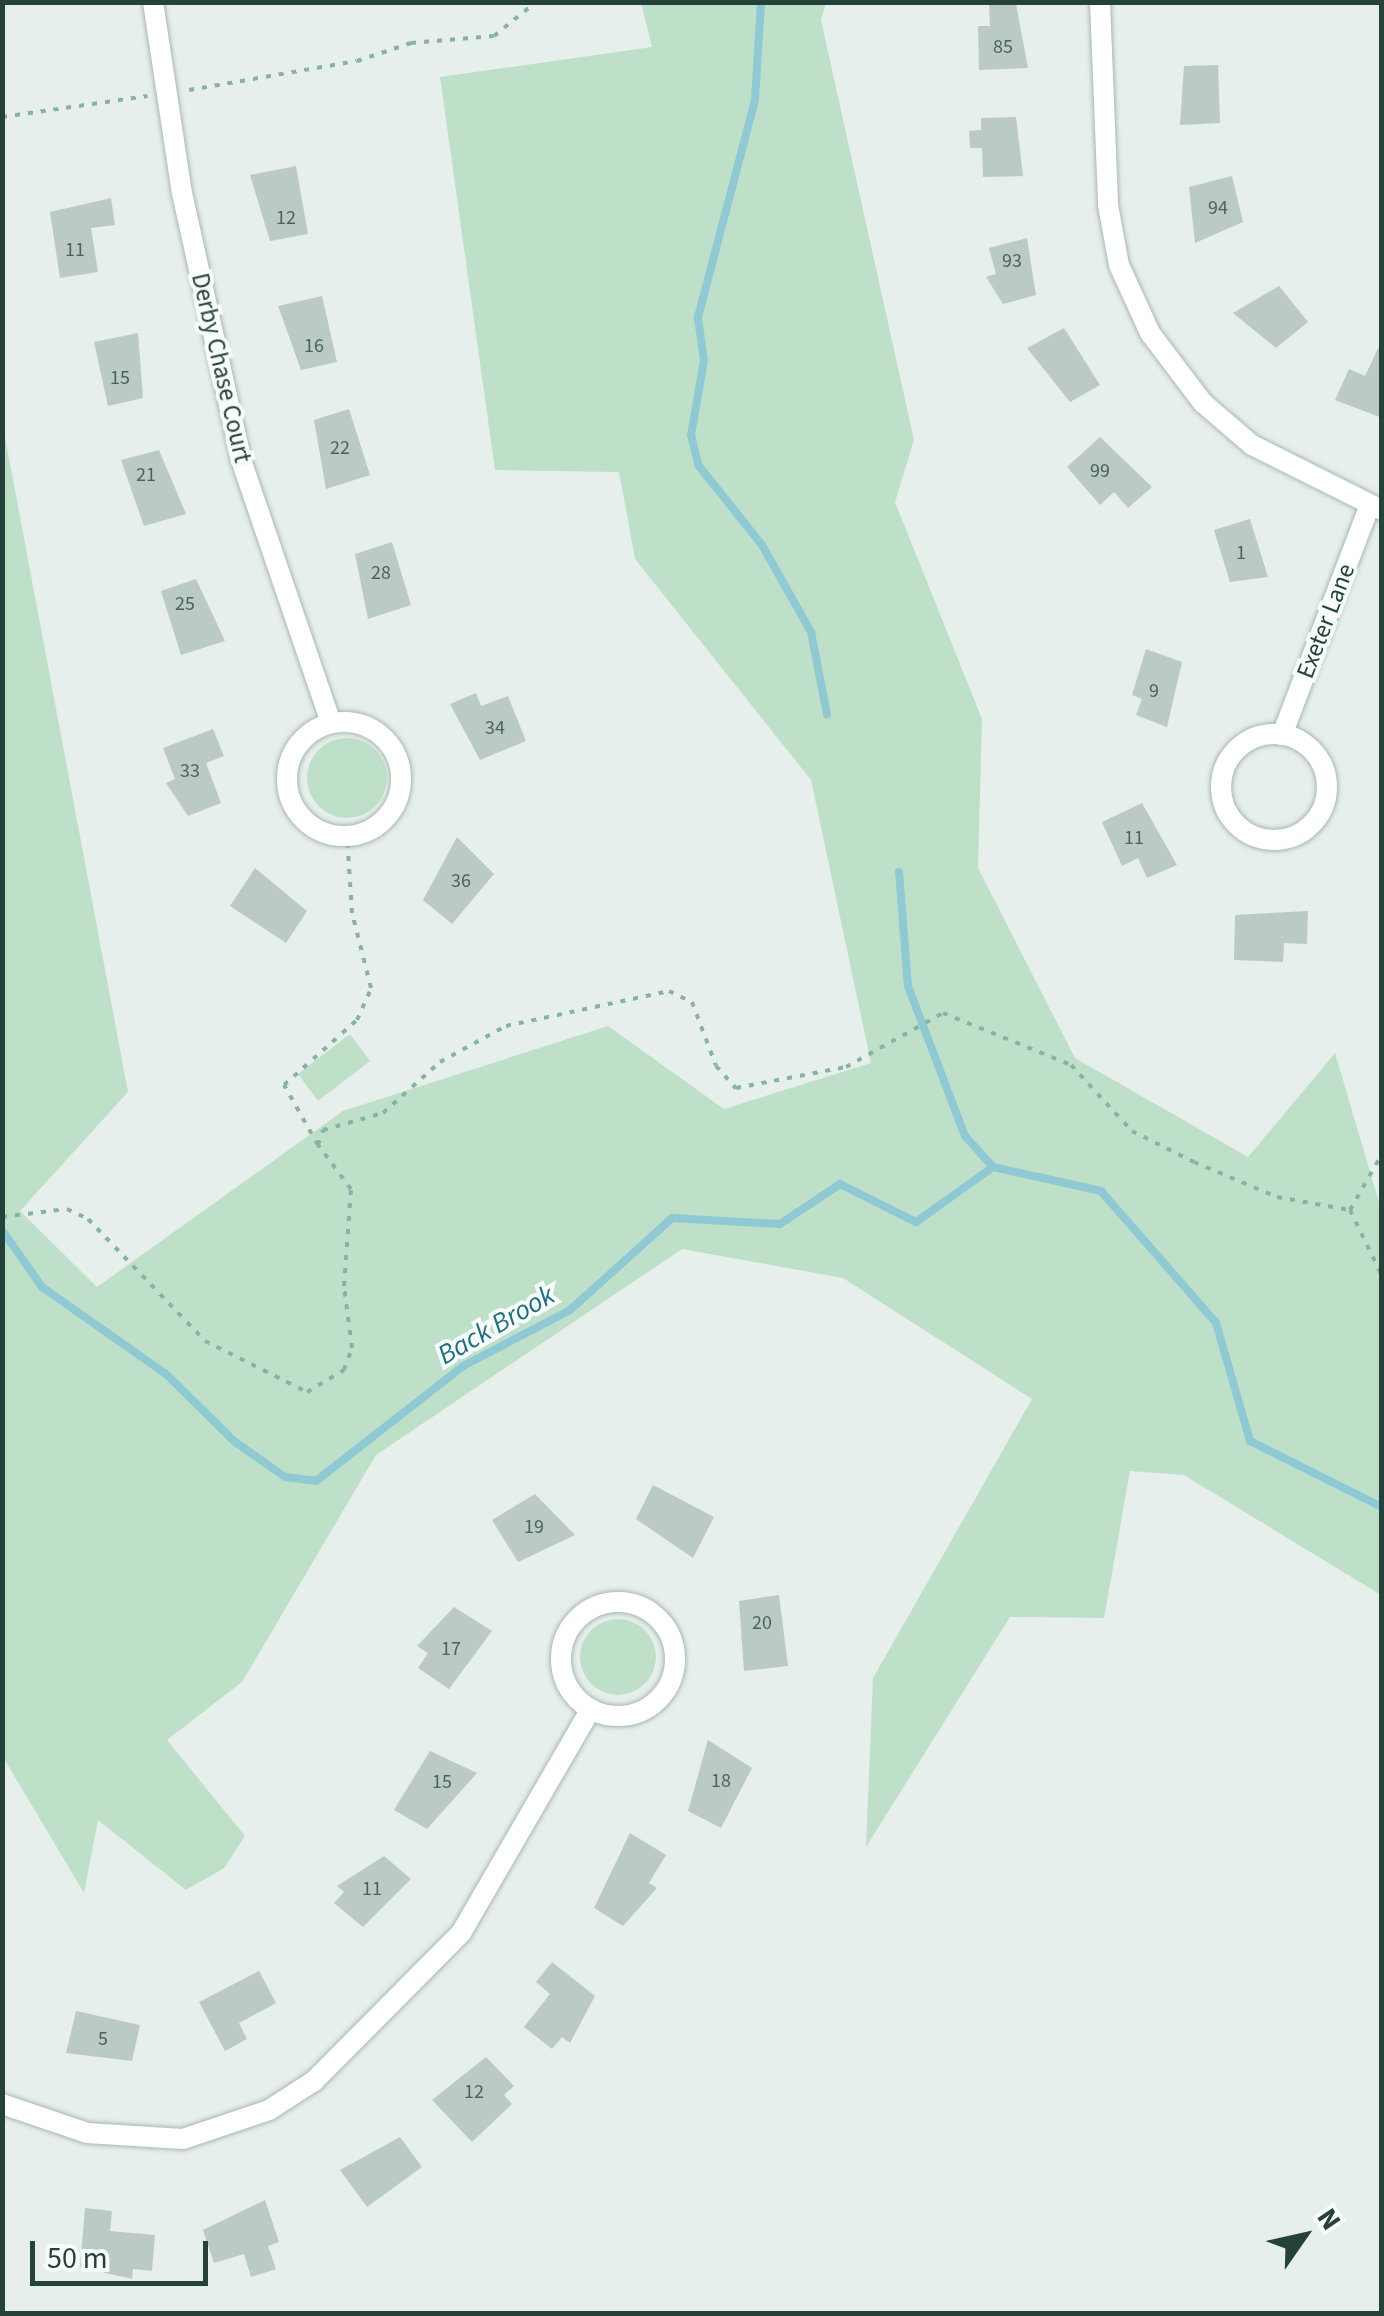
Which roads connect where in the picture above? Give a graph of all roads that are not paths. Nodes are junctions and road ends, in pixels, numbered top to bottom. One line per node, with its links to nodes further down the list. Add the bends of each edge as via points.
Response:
1 (153, 2): 4 (street, Derby Chase Court, via 182,193 241,460)
2 (1100, 2): 3 (street, via 1108,205 1119,265 1150,333 1204,402 1252,445)
3 (1376, 508): 5 (street, Exeter Lane)
4 (331, 723): 4 (street, via 369,727 401,772 392,809 347,836 310,824 289,794 290,758)
5 (1282, 735): 5 (street, via 1247,741 1224,768 1232,820 1261,839 1294,836 1326,798 1312,750)
6 (591, 1709): 6 (street, via 628,1716 670,1682 666,1628 637,1605 600,1604 562,1644 566,1682); 7 (street, via 461,1934 314,2081 269,2110 182,2139 87,2132)
7 (2, 2104)

